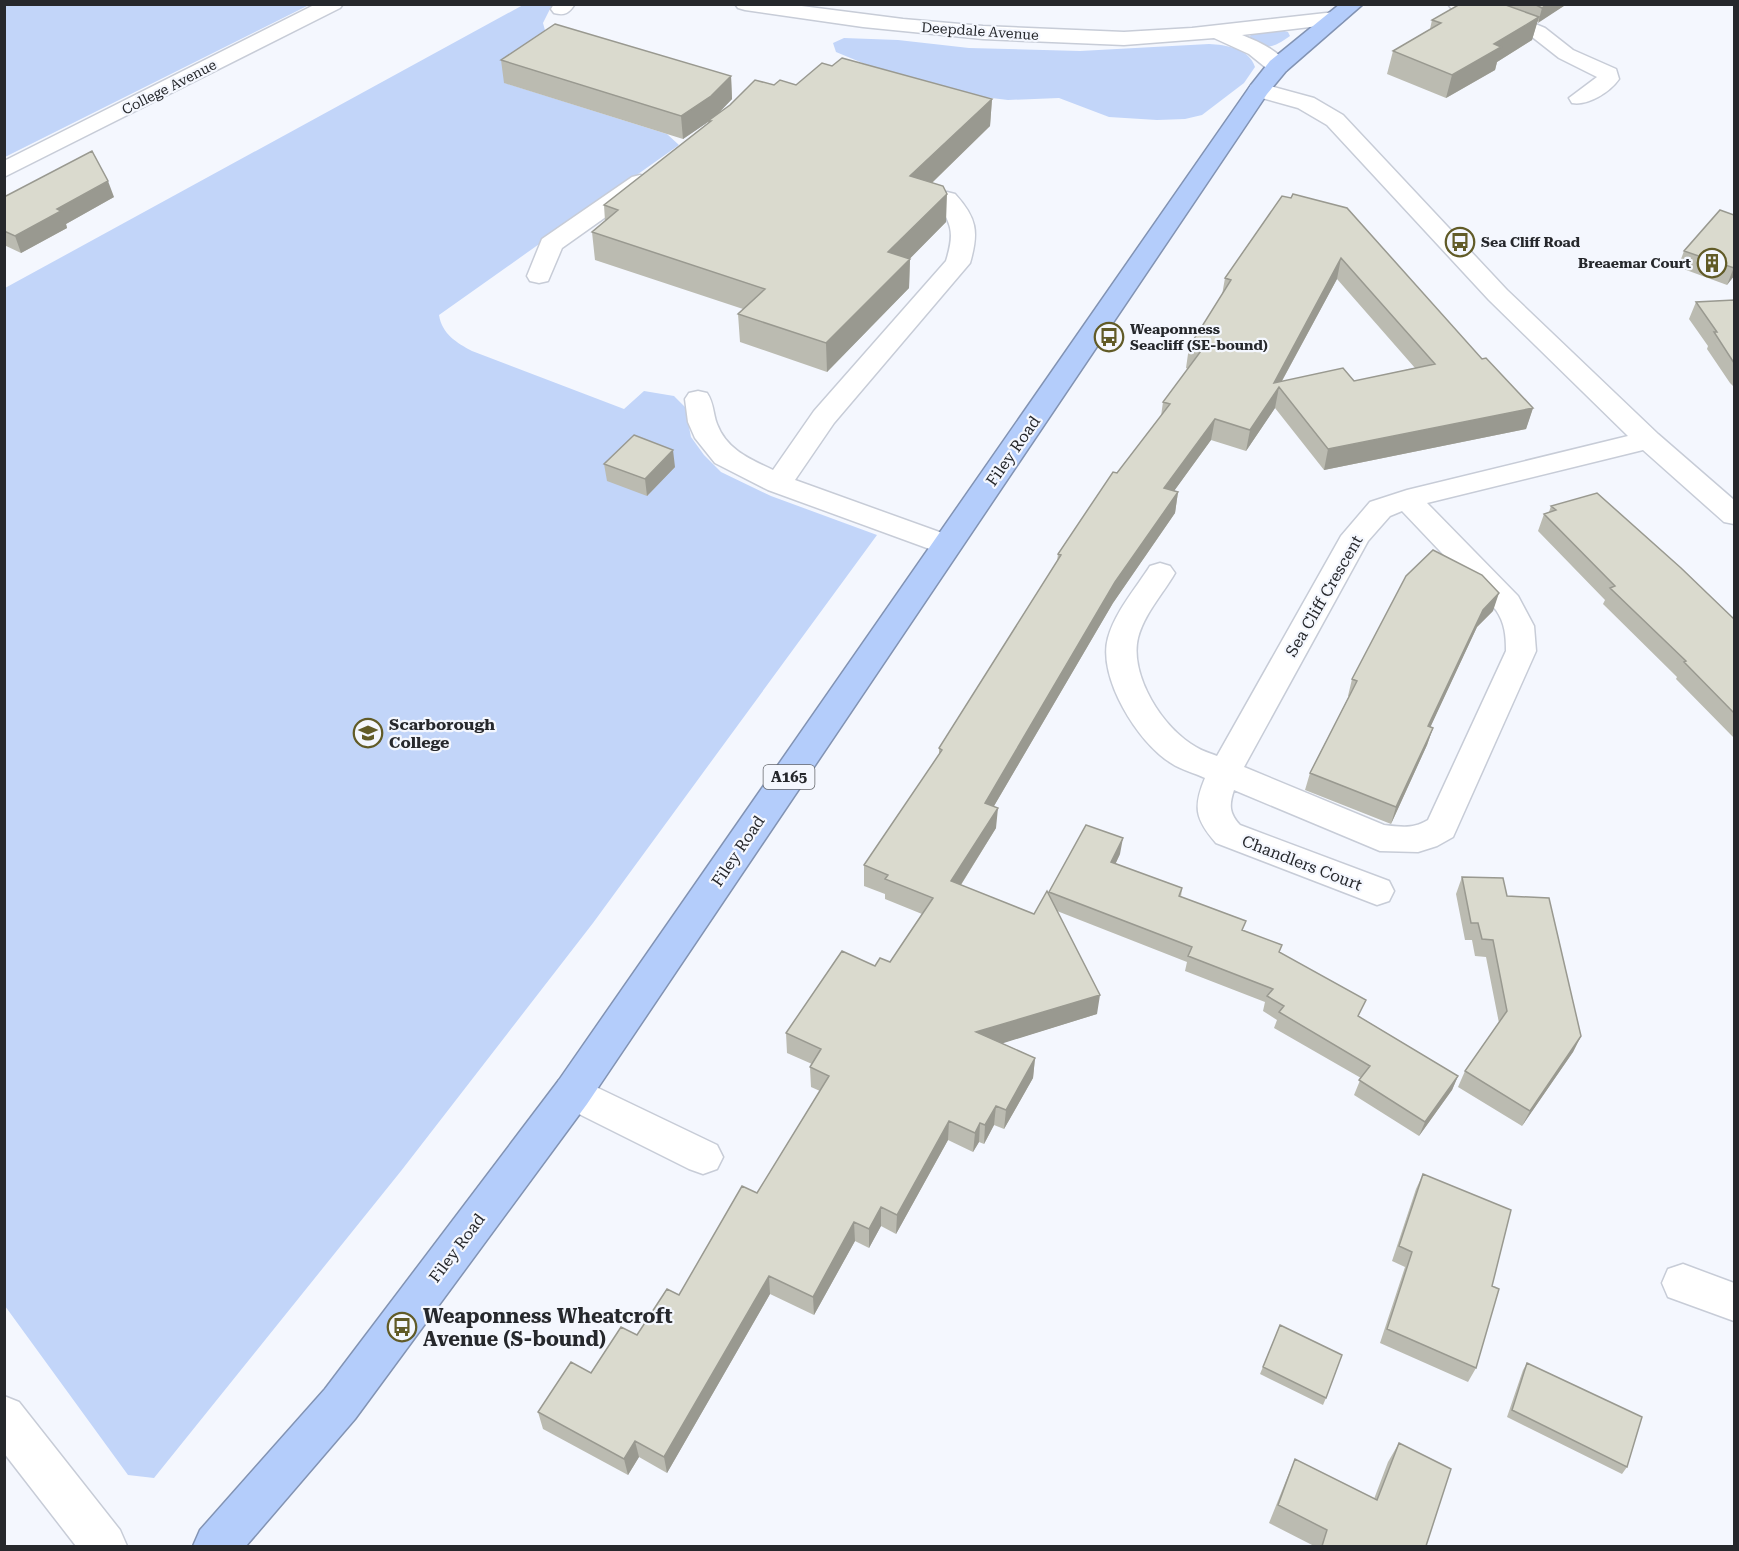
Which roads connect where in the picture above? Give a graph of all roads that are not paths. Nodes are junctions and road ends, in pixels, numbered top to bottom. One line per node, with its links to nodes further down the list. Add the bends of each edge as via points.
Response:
1 (333, 4): 8 (street, College Avenue)
2 (745, 4): 5 (street, Deepdale Avenue, via 870,23 1008,35 1143,38)
3 (1458, 4): 7 (street, via 1538,32 1566,54 1608,74 1604,83)
4 (1344, 11): 5 (street, Deepdale Avenue); 6 (highway, Filey Road / A165)
5 (1216, 32): 6 (street, Deepdale Avenue, via 1253,47)
6 (1268, 78): 13 (street, via 1335,120 1498,295); 17 (highway, Filey Road / A165)
7 (1580, 98)
8 (4, 170)
9 (655, 172): 11 (street, via 550,244)
10 (947, 199): 14 (street, via 964,224 958,263 824,417)
11 (539, 276)
12 (698, 399): 14 (street, via 709,438 725,457)
13 (1647, 440): 15 (street, Sea Cliff Crescent); 16 (street)
14 (778, 484): 17 (street)
15 (1407, 499): 19 (street, Sea Cliff Crescent, via 1380,509 1356,536); 19 (street, via 1507,603 1517,616 1522,633 1521,651 1441,828 1426,839 1380,838)
16 (1734, 515)
17 (946, 545): 22 (highway, Filey Road / A165)
18 (1160, 573): 19 (street, via 1123,636 1121,665 1132,693 1158,733 1183,755)
19 (1224, 773): 20 (street, Sea Cliff Crescent)
20 (1212, 804): 21 (street, Chandlers Court, via 1216,822 1228,834)
21 (1377, 891)
22 (573, 1092): 23 (street); 28 (highway, Filey Road / A165, via 352,1388)
23 (704, 1157)
24 (1683, 1283): 25 (street)
25 (1734, 1302)
26 (4, 1417): 27 (street)
27 (104, 1546)
28 (216, 1546)

